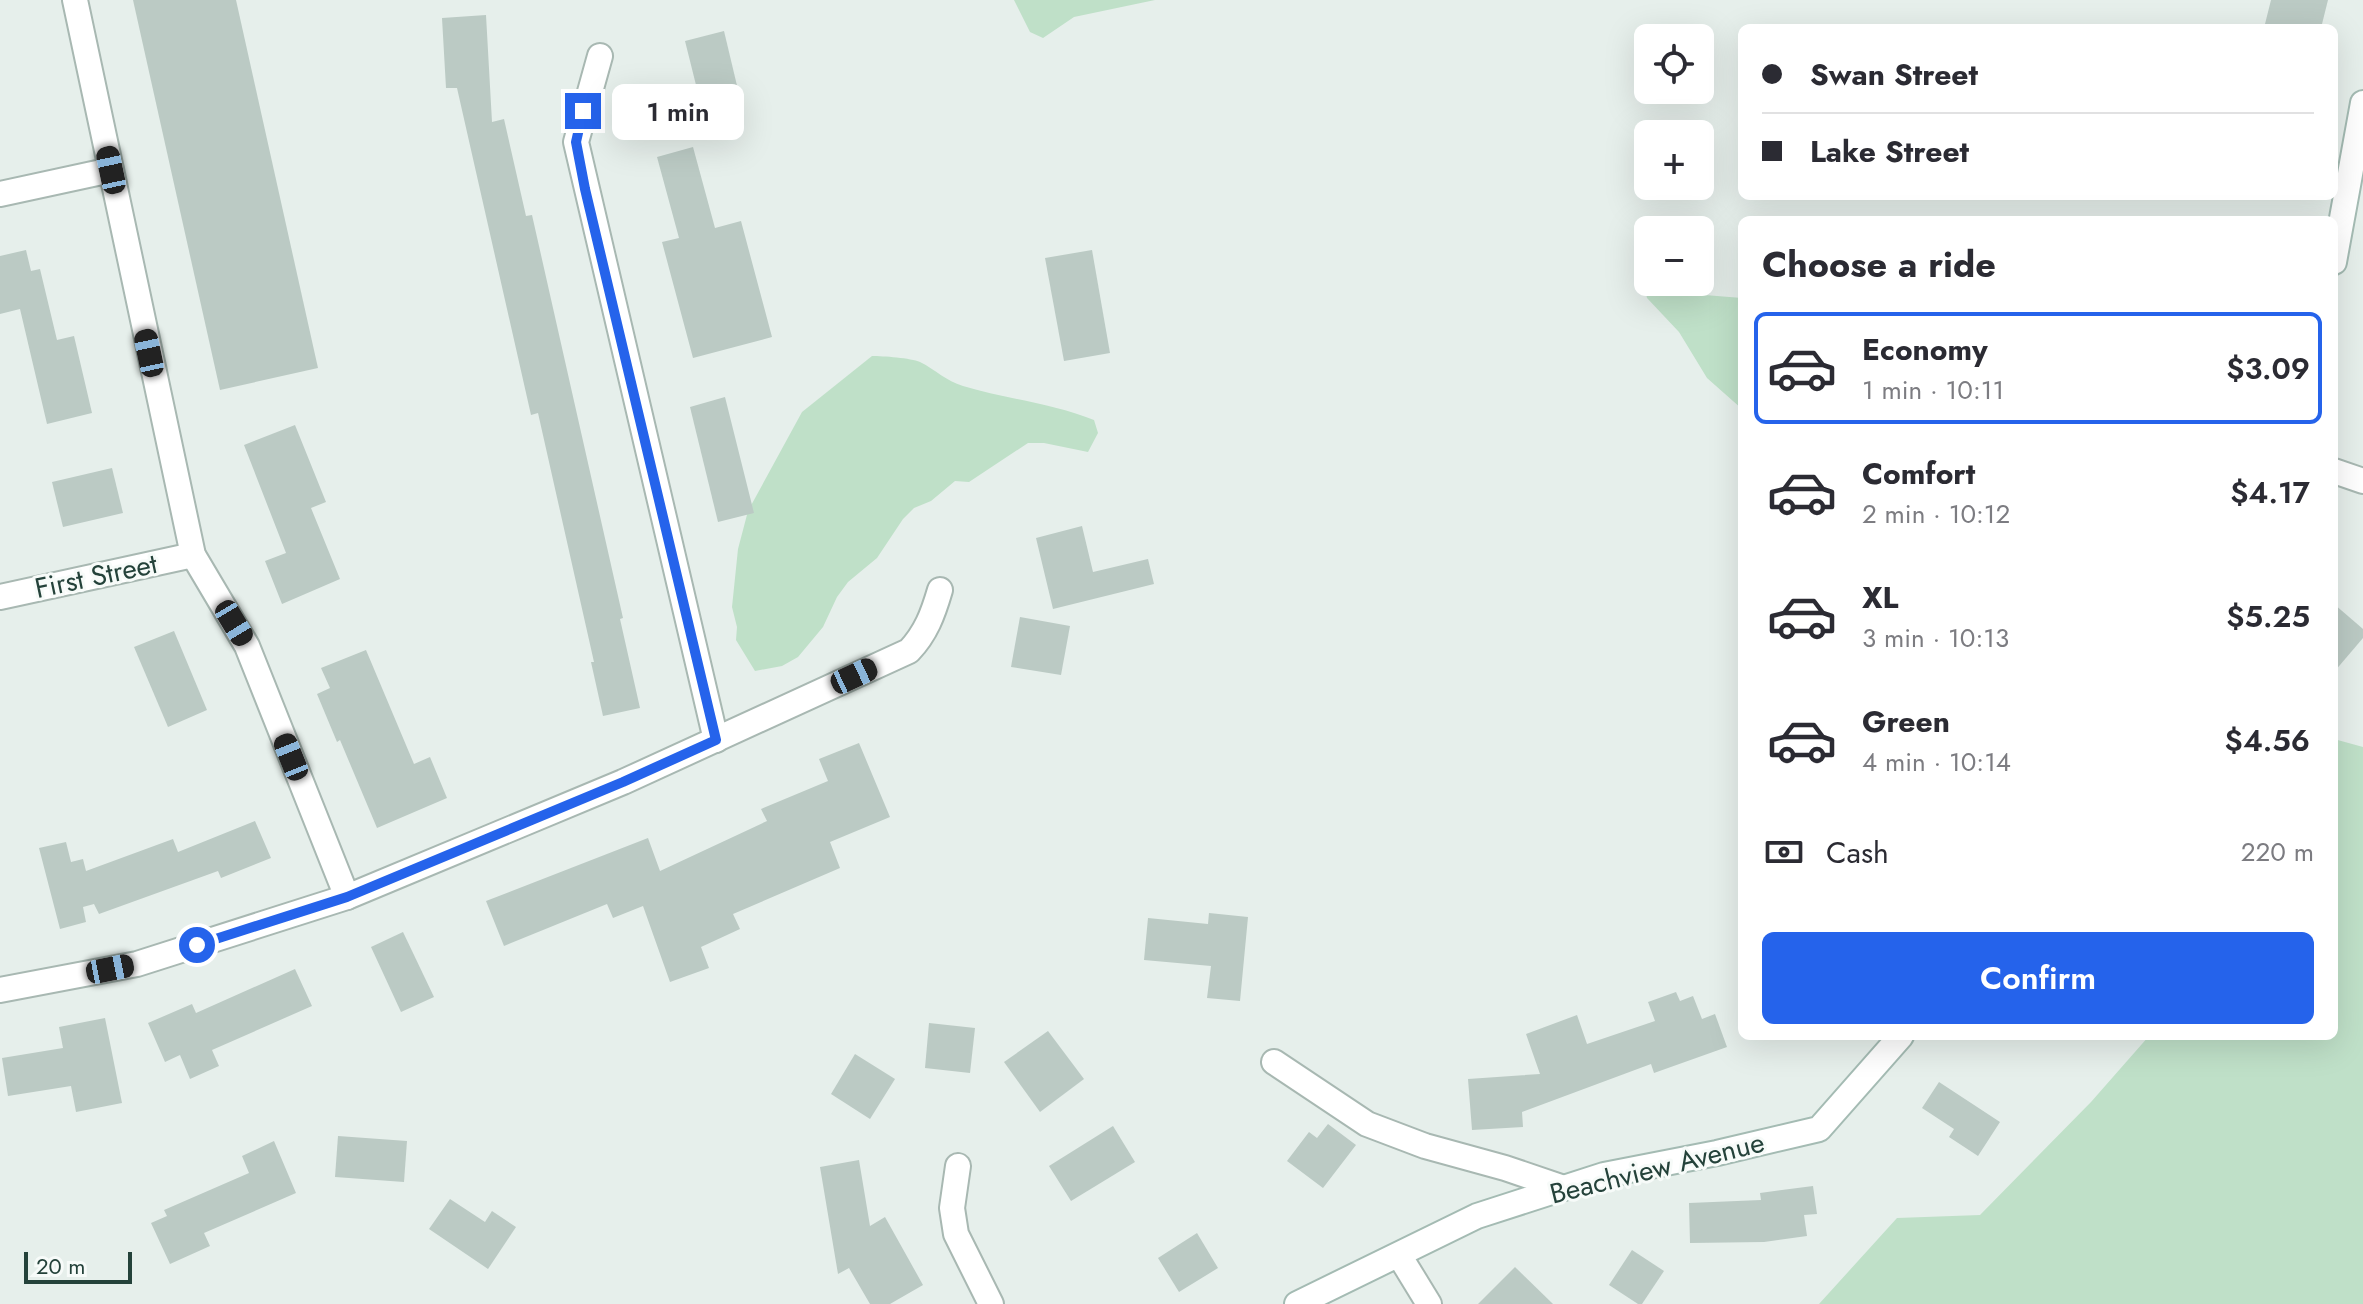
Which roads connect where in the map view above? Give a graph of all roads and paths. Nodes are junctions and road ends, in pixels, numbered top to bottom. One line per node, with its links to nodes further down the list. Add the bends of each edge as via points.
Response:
1 (75, 0): 4 (street)
2 (600, 56): 12 (street, via 576,142)
3 (2363, 103): 6 (street)
4 (111, 170): 5 (street); 9 (street)
5 (0, 194)
6 (2338, 240)
7 (2338, 472): 8 (street)
8 (2363, 481)
9 (193, 555): 11 (street, First Street); 13 (street, via 247,646)
10 (940, 590): 12 (street, via 932,618 909,651)
11 (0, 597)
12 (716, 740): 13 (street)
13 (347, 897): 14 (street, via 137,964)
14 (0, 990)
15 (1897, 1040): 18 (street, Beachview Avenue, via 1819,1129)
16 (1274, 1062): 18 (street, via 1367,1124)
17 (958, 1166): 20 (street, via 952,1208 956,1234)
18 (1564, 1188): 19 (street, Beachview Avenue, via 1477,1216)
19 (1399, 1255): 21 (street, Beachview Avenue); 22 (street)
20 (991, 1304)
21 (1297, 1304)
22 (1429, 1304)

